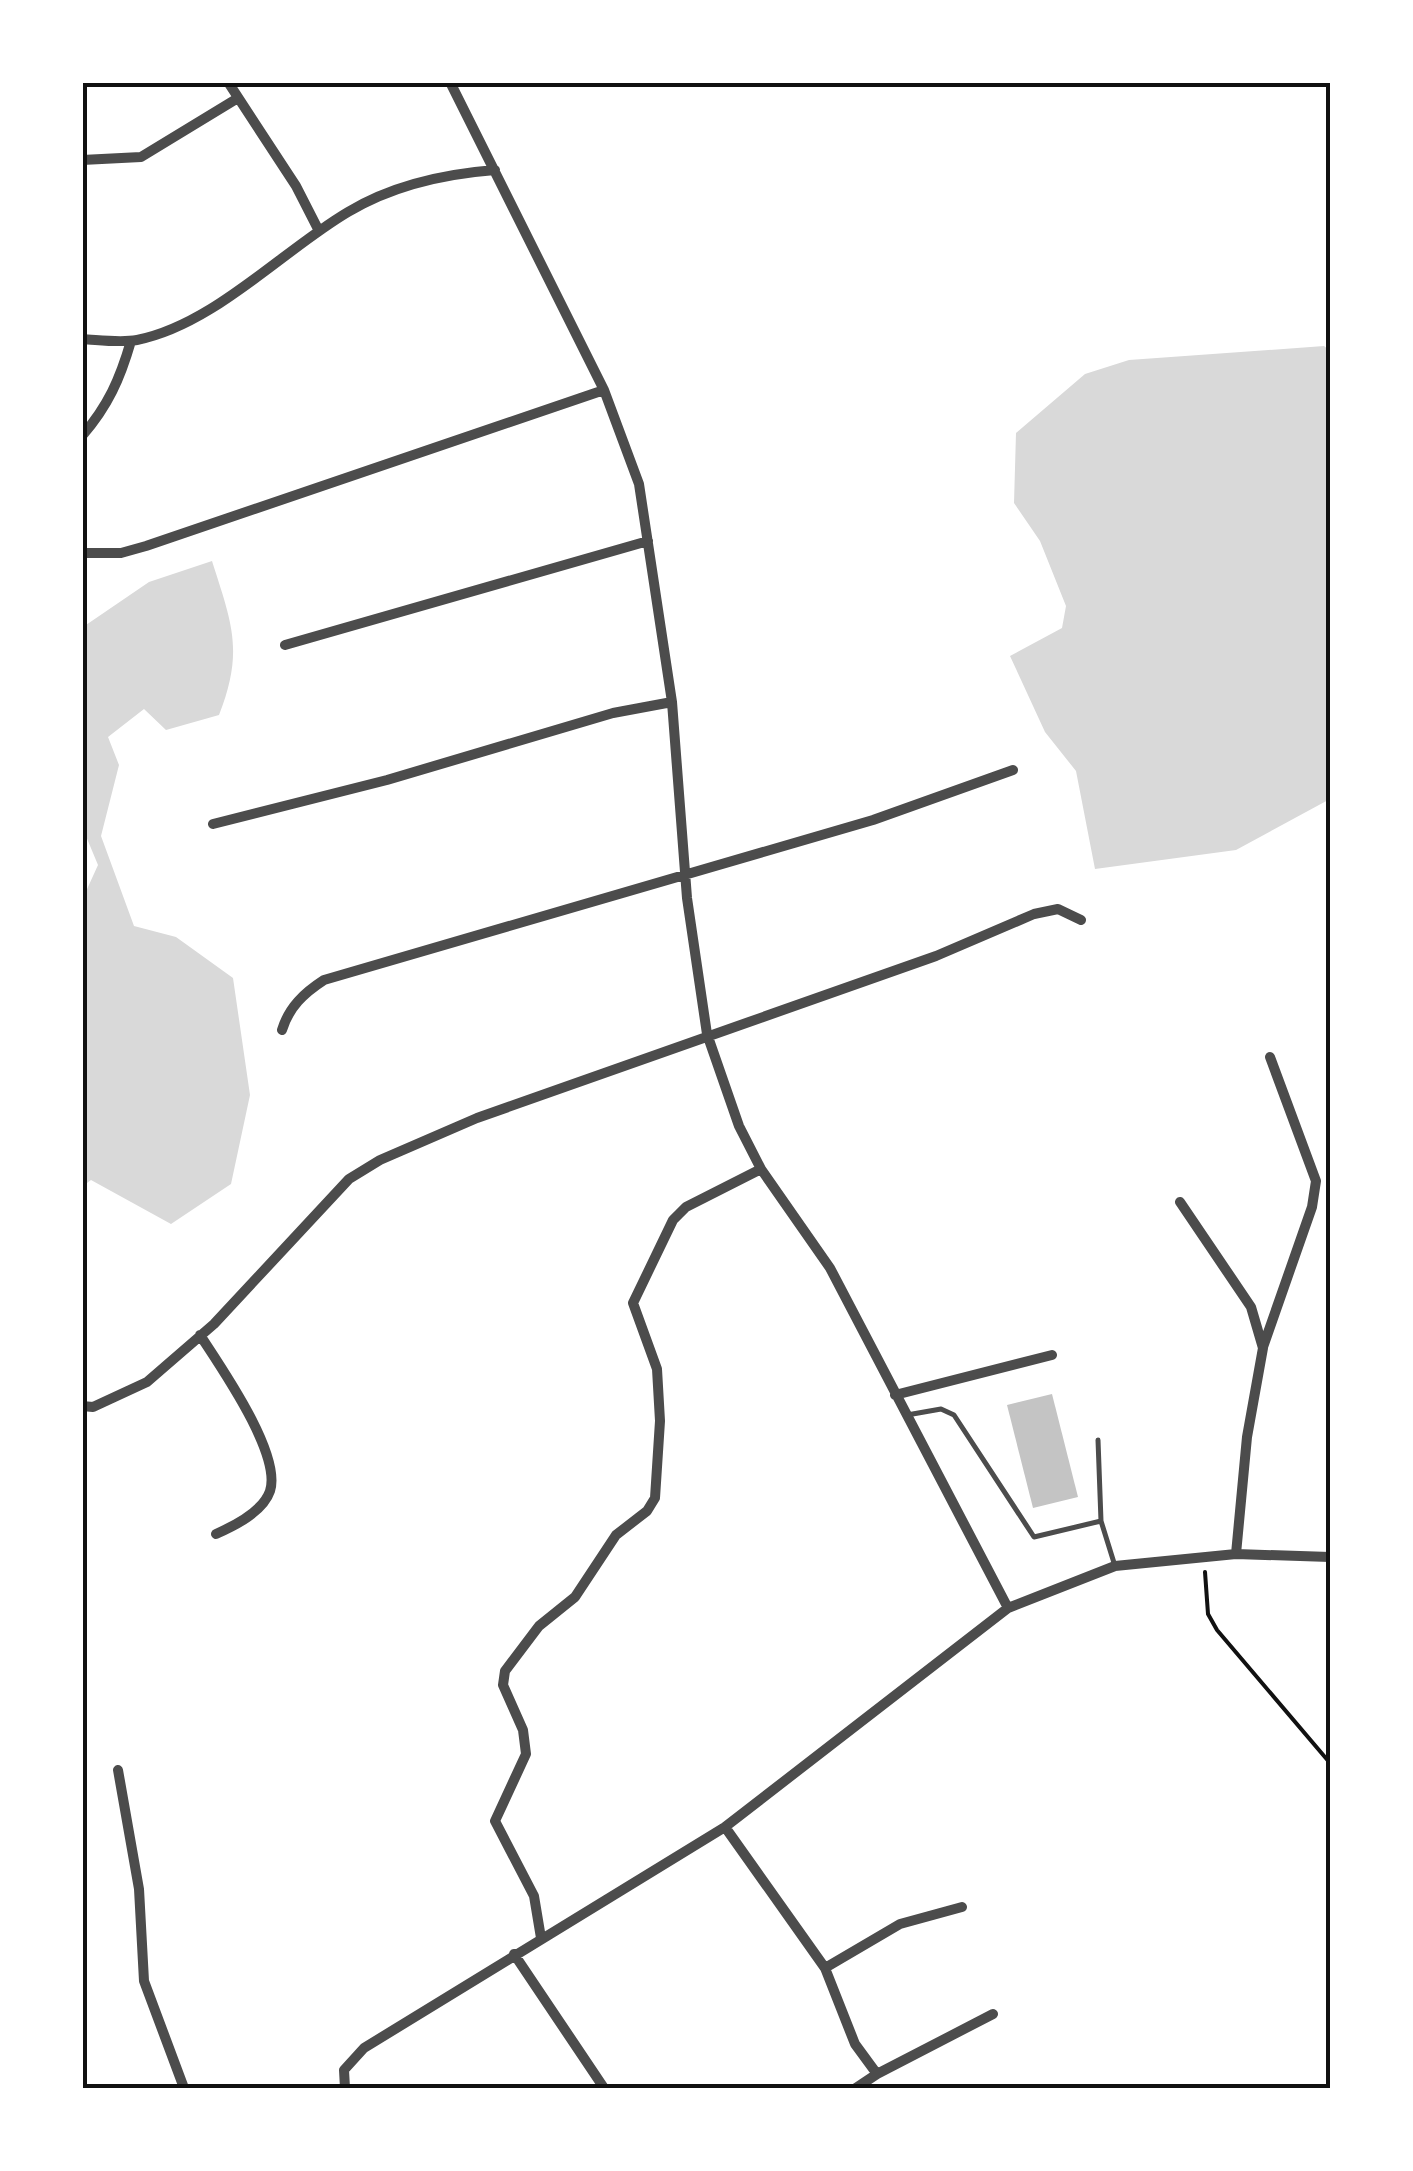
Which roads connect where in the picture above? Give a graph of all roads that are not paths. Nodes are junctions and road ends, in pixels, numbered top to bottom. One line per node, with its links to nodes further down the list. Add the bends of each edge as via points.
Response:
1 (228, 82): 3 (street)
2 (450, 82): 5 (street)
3 (238, 98): 4 (street, via 141,157); 6 (street)
4 (82, 160)
5 (495, 170): 6 (street, via 437,175 359,206); 9 (street)
6 (319, 231): 8 (street, via 221,301)
7 (82, 339): 8 (street)
8 (131, 341): 10 (street, via 102,415)
9 (604, 390): 11 (street, via 639,484); 12 (street, via 146,546)
10 (82, 436)
11 (648, 541): 13 (street); 14 (street)
12 (82, 552)
13 (285, 644)
14 (672, 702): 16 (street); 17 (street)
15 (1013, 770): 17 (street, via 874,820)
16 (213, 824)
17 (685, 872): 19 (street, via 324,980 304,993); 20 (street)
18 (1081, 920): 20 (street, via 1058,909 1034,914 936,956)
19 (282, 1030)
20 (708, 1034): 22 (street, via 739,1126); 24 (street, via 380,1160 350,1179)
21 (1270, 1057): 25 (street, via 1316,1181)
22 (761, 1168): 27 (street, via 830,1268); 40 (street, via 686,1208 656,1248 633,1303 657,1370 654,1498 648,1511 616,1534 576,1597 539,1626 505,1671 503,1685 526,1754 495,1821 534,1896)
23 (1180, 1202): 25 (street, via 1250,1308)
24 (200, 1335): 28 (street, via 146,1382); 32 (street, via 256,1431 270,1478 259,1506)
25 (1263, 1348): 33 (street)
26 (1052, 1355): 27 (street)
27 (896, 1396): 29 (street)
28 (82, 1406)
29 (907, 1415): 31 (lane, via 941,1409 954,1415 1034,1537); 36 (street)
30 (1098, 1440): 31 (lane)
31 (1101, 1521): 35 (lane)
32 (216, 1534)
33 (1236, 1554): 34 (street); 35 (street)
34 (1330, 1557)
35 (1115, 1566): 36 (street)
36 (1008, 1608): 38 (street)
37 (118, 1770): 45 (street, via 139,1889 144,1981)
38 (725, 1827): 40 (street); 42 (street)
39 (962, 1908): 42 (street, via 900,1924)
40 (541, 1938): 41 (street)
41 (514, 1954): 46 (street, via 364,2048 344,2070); 47 (street)
42 (824, 1968): 44 (street, via 855,2044)
43 (993, 2014): 44 (street)
44 (877, 2074): 48 (street)
45 (184, 2088)
46 (345, 2088)
47 (604, 2088)
48 (856, 2088)

